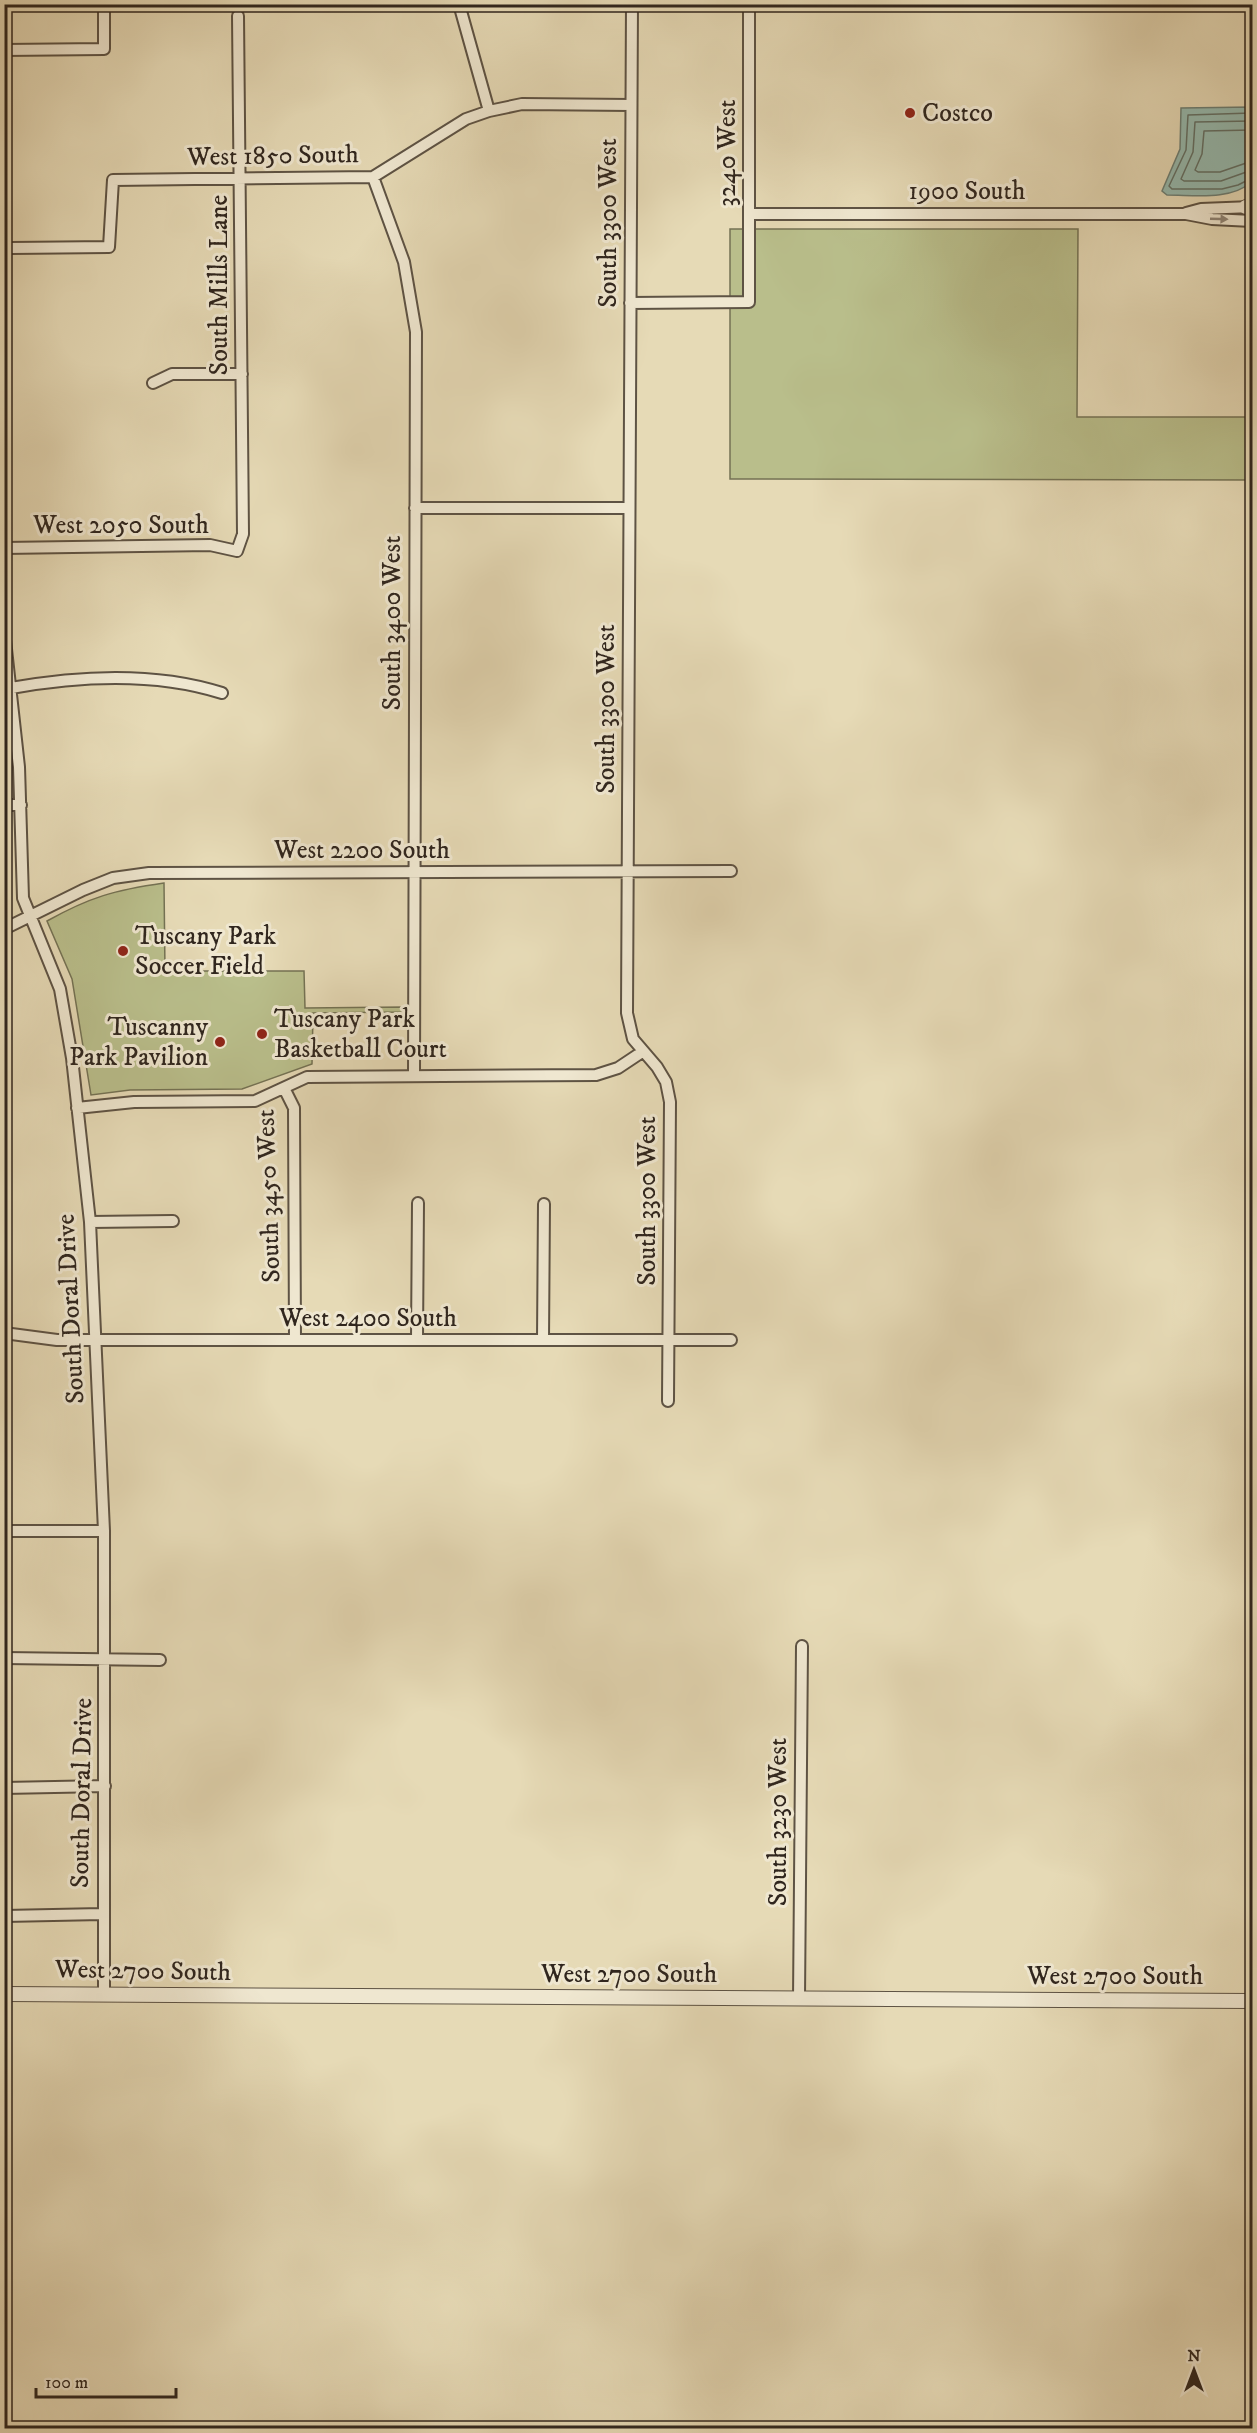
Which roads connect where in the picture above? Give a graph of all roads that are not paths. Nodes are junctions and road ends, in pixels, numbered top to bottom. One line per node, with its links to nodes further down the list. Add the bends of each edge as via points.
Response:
1 (104, 4): 6 (street, via 104,49)
2 (459, 4): 8 (street)
3 (632, 4): 7 (street, South 3300 West)
4 (749, 4): 13 (street, 3240 West)
5 (238, 16): 10 (street, South Mills Lane)
6 (4, 50)
7 (631, 105): 8 (street, West 1850 South, via 522,104); 16 (street, South 3300 West)
8 (489, 111): 9 (street, West 1850 South, via 466,119)
9 (373, 177): 10 (street, West 1850 South); 19 (street, South 3400 West, via 412,295 416,332)
10 (241, 179): 15 (street, West 1850 South, via 112,180 109,247); 17 (street, South Mills Lane)
11 (1250, 206): 12 (street, via 1202,208)
12 (1186, 213): 13 (street, 1900 South); 14 (street, one-way to 14)
13 (749, 214): 16 (street, 3240 West, via 749,302)
14 (1252, 221)
15 (11, 248)
16 (630, 303): 20 (street, South 3300 West)
17 (242, 374): 18 (street, via 172,374); 22 (street, South Mills Lane, via 243,534)
18 (153, 383)
19 (415, 508): 20 (street); 30 (street, South 3400 West)
20 (629, 508): 28 (street, South 3300 West)
21 (4, 548): 22 (street, West 2050 South, via 210,545)
22 (237, 551)
23 (4, 632): 24 (street, South Doral Drive)
24 (11, 688): 25 (street, via 58,680 162,681); 27 (street, South Doral Drive)
25 (222, 693)
26 (4, 805): 27 (street)
27 (21, 805): 31 (street, South Doral Drive, via 23,898)
28 (628, 871): 29 (street, West 2200 South); 30 (street, West 2200 South); 33 (street, South 3300 West, via 627,1013 633,1039)
29 (731, 871)
30 (414, 872): 31 (street, West 2200 South, via 149,873 113,878); 34 (street, South 3400 West)
31 (29, 916): 32 (street, West 2200 South); 36 (street, South Doral Drive, via 60,989)
32 (4, 929)
33 (642, 1052): 34 (street, via 618,1068 596,1075); 46 (street, South 3300 West, via 666,1082 670,1102)
34 (414, 1076): 35 (street, via 307,1077)
35 (284, 1088): 36 (street, via 255,1101 134,1102); 43 (street, South 3450 West, via 294,1108)
36 (77, 1108): 40 (street, South Doral Drive)
37 (418, 1203): 44 (street)
38 (544, 1204): 45 (street)
39 (173, 1221): 40 (street)
40 (90, 1222): 42 (street, South Doral Drive)
41 (4, 1334): 42 (street, West 2400 South)
42 (95, 1340): 43 (street, West 2400 South); 50 (street, South Doral Drive)
43 (295, 1340): 44 (street, West 2400 South)
44 (417, 1340): 45 (street, West 2400 South)
45 (543, 1340): 46 (street, West 2400 South)
46 (668, 1340): 47 (street, West 2400 South); 48 (street, South 3300 West)
47 (731, 1340)
48 (668, 1401)
49 (4, 1531): 50 (street)
50 (104, 1531): 53 (street, South Doral Drive)
51 (802, 1646): 61 (street, South 3230 West)
52 (4, 1658): 53 (street)
53 (106, 1659): 54 (street); 55 (street, South Doral Drive)
54 (160, 1660)
55 (105, 1786): 56 (street); 57 (street, South Doral Drive)
56 (4, 1788)
57 (102, 1914): 58 (street); 59 (street, South Doral Drive)
58 (4, 1916)
59 (104, 1993): 60 (street, West 2700 South); 61 (street, West 2700 South)
60 (4, 1994)
61 (799, 1999): 62 (street, West 2700 South)
62 (1252, 2001)

